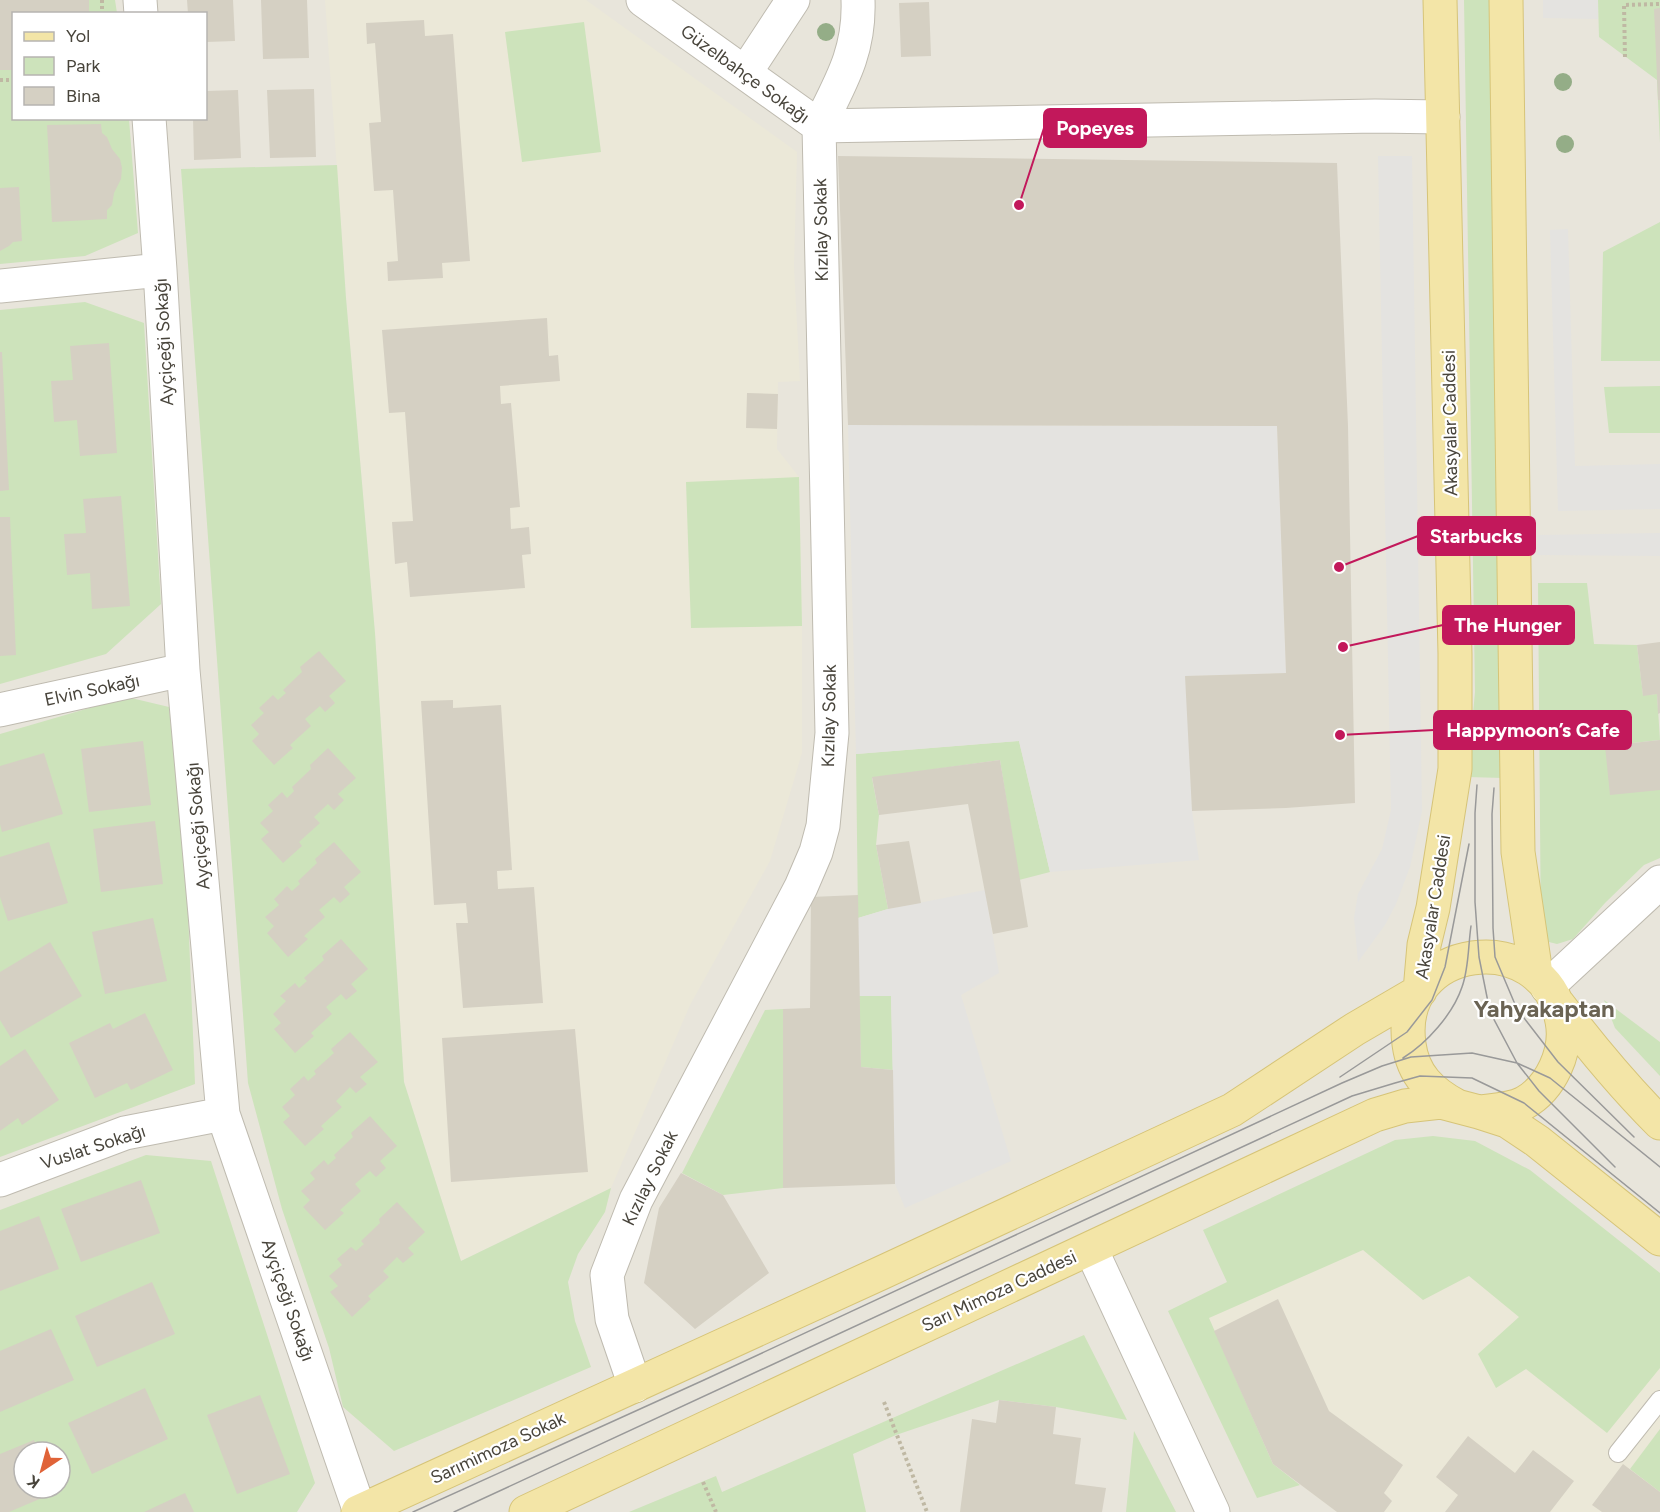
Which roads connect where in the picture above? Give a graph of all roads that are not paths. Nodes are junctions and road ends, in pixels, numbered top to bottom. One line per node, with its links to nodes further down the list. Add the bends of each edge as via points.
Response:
1 (643, 0): 6 (street, Güzelbahçe Sokağı)
2 (793, 0): 6 (street)
3 (858, 0): 9 (street, Kızılay Sokak, via 859,22 853,51)
4 (1440, 0): 7 (main road, Akasyalar Caddesi)
5 (1506, 0): 15 (main road, via 1518,852 1527,919)
6 (745, 74): 9 (street, Güzelbahçe Sokağı)
7 (1443, 117): 9 (street); 16 (main road, Akasyalar Caddesi, via 1455,769 1424,945)
8 (149, 120): 10 (street, Ayçiçeği Sokağı)
9 (819, 126): 23 (street, Kızılay Sokak, via 832,733 823,826 805,879 636,1200 608,1275 612,1319)
10 (160, 270): 11 (street); 12 (street, Ayçiçeği Sokağı)
11 (0, 286)
12 (183, 670): 13 (street, Elvin Sokağı); 18 (street, Ayçiçeği Sokağı)
13 (0, 710)
14 (1660, 882): 15 (street)
15 (1546, 988): 16 (main road, via 1521,964 1495,957 1468,958 1444,967); 17 (main road, via 1562,1022 1563,1042 1550,1078 1524,1103 1504,1110); 19 (main road, via 1582,1036)
16 (1420, 991): 17 (main road, via 1410,1011 1407,1032 1411,1057 1420,1076 1440,1098); 23 (main road, Akasyalar Caddesi, via 1232,1110)
17 (1468, 1109): 21 (main road, via 1507,1121 1537,1141); 22 (main road, Sarı Mimoza Caddesi, via 1442,1102 1406,1106 1375,1116)
18 (223, 1113): 20 (street, Vuslat Sokağı, via 125,1133); 26 (street, Ayçiçeği Sokağı)
19 (1660, 1123)
20 (0, 1180)
21 (1660, 1239)
22 (1091, 1249): 27 (main road, Sarı Mimoza Caddesi); 28 (street)
23 (635, 1386): 26 (main road, Sarımimoza Sokak)
24 (1660, 1400): 25 (lane)
25 (1618, 1453)
26 (359, 1512)
27 (526, 1512)
28 (1213, 1512)

